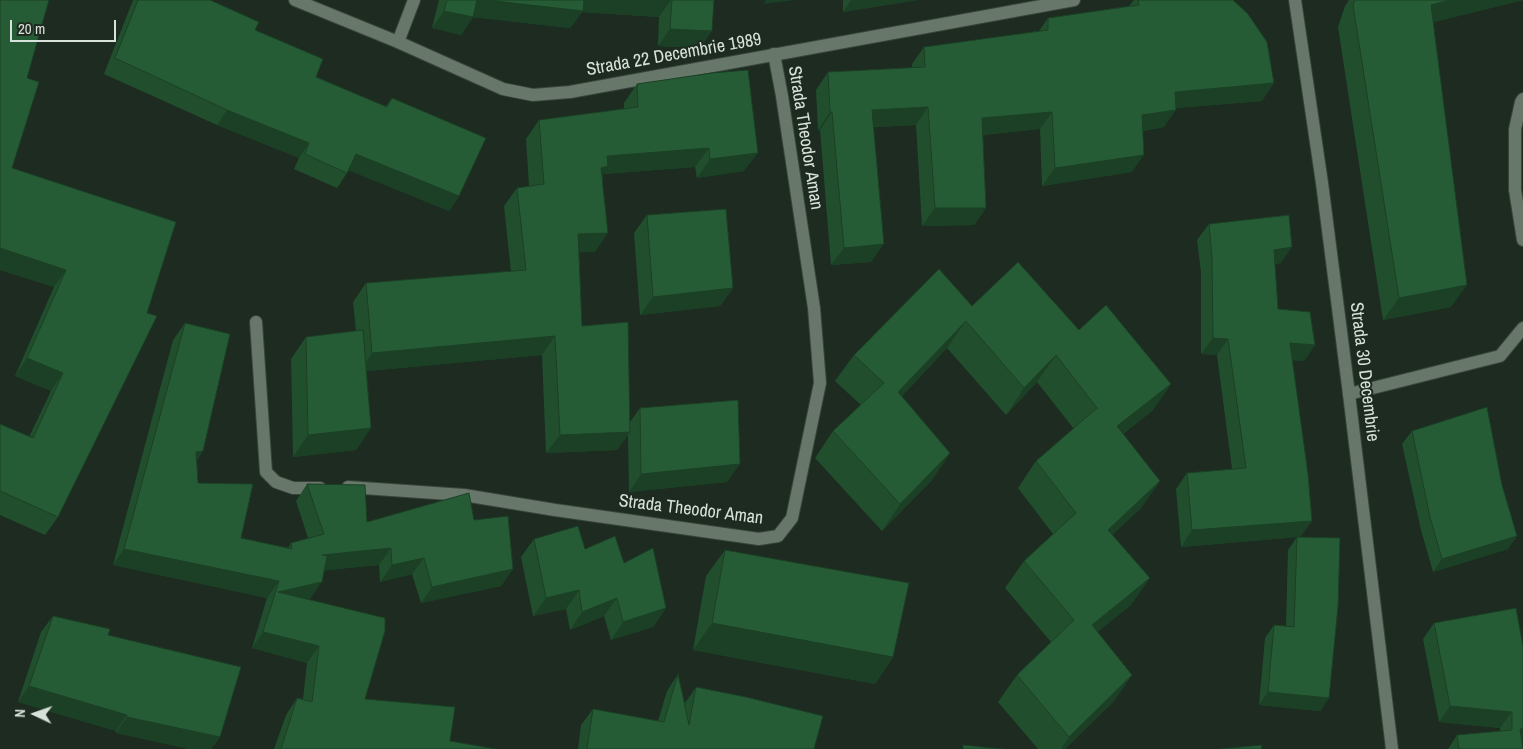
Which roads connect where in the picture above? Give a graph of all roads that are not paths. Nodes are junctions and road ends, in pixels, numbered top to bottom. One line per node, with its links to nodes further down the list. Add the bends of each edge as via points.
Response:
1 (295, 0): 5 (street, Strada 22 Decembrie 1989)
2 (414, 0): 5 (street)
3 (1074, 0): 6 (street, Strada 22 Decembrie 1989)
4 (1295, 0): 11 (street, Strada 30 Decembrie)
5 (398, 42): 6 (street, Strada 22 Decembrie 1989, via 503,89 533,95 570,92)
6 (774, 54): 9 (street, Strada Theodor Aman, via 814,308 820,383 792,518 778,536 759,539 464,495 360,487 293,488 276,482 266,472)
7 (1523, 99): 8 (street, via 1515,129 1515,190)
8 (1523, 240)
9 (256, 322)
10 (1523, 328): 11 (street, via 1500,356)
11 (1349, 394): 12 (street, Strada 30 Decembrie)
12 (1392, 749)

